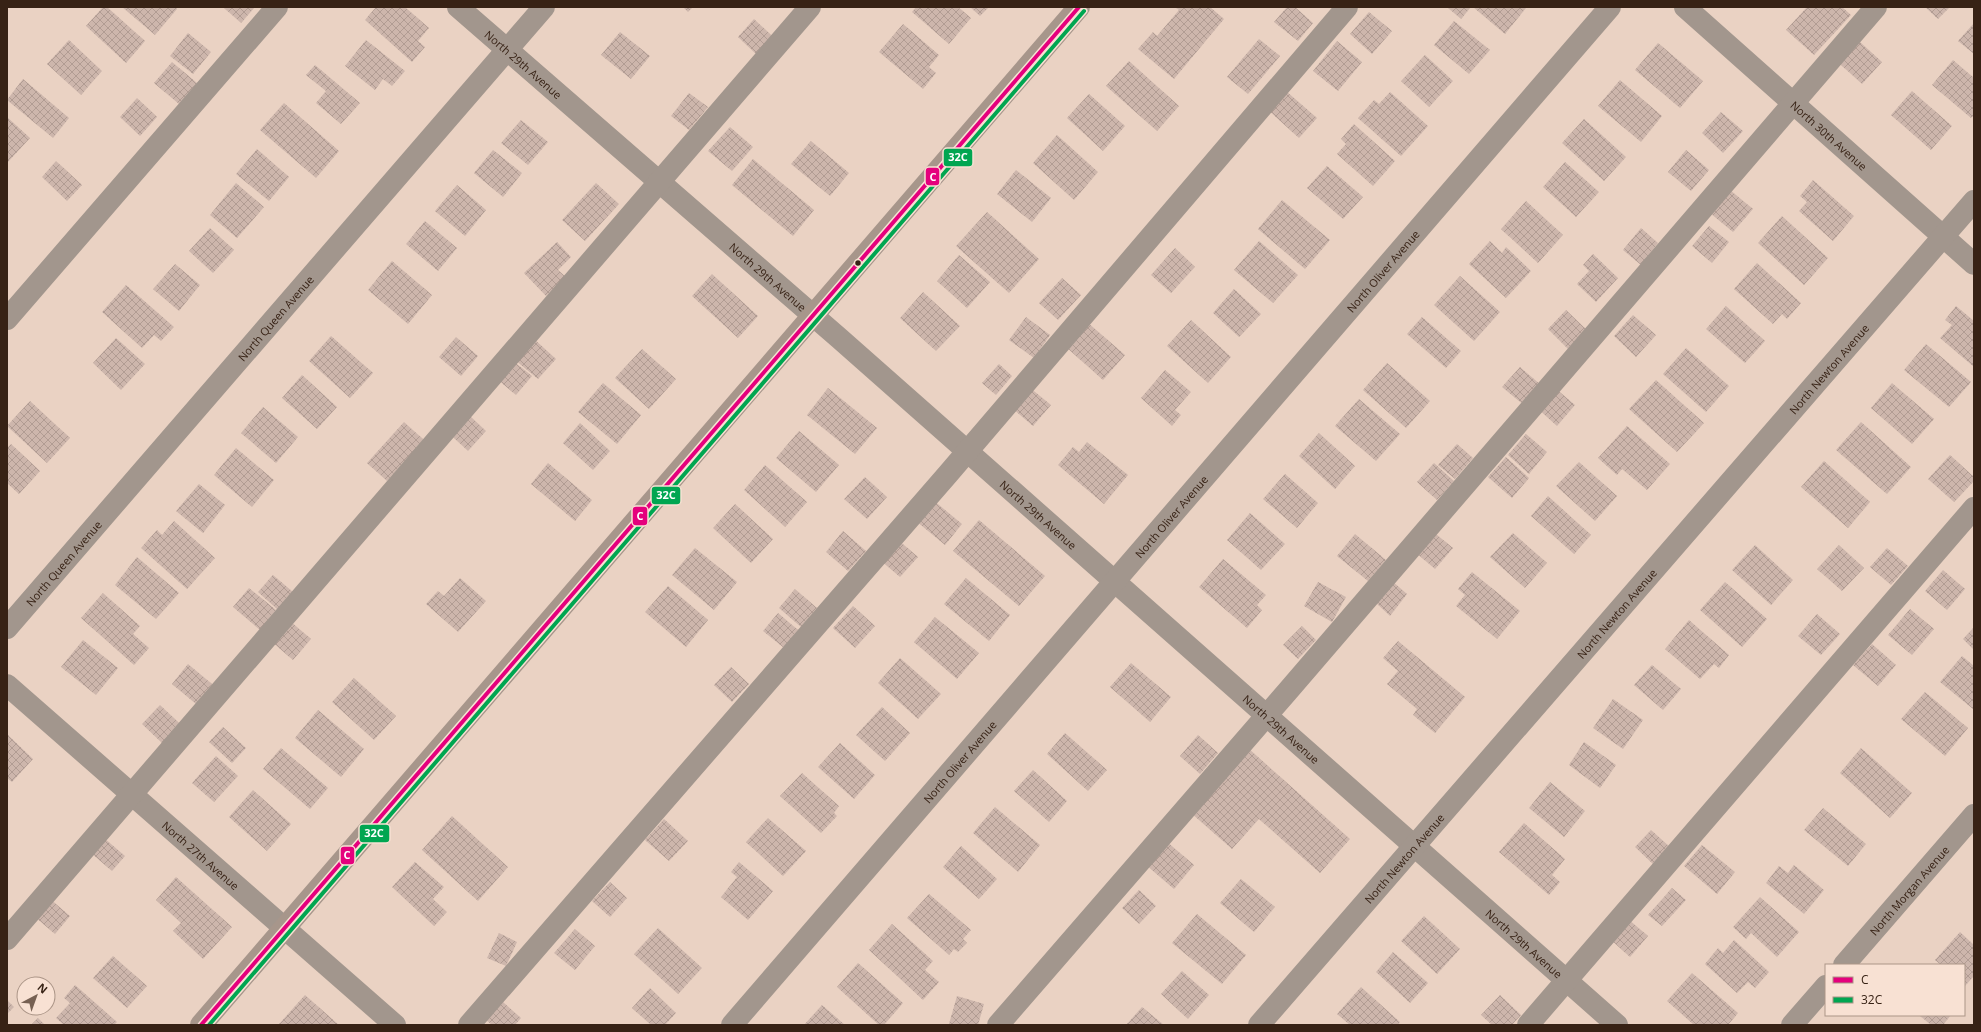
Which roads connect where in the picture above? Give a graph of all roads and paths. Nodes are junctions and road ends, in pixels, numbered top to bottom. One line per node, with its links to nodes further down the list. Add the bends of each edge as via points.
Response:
1 (277, 7): 17 (street)
2 (458, 7): 10 (street, North 29th Avenue)
3 (544, 7): 10 (street, North Queen Avenue)
4 (810, 7): 12 (street)
5 (1079, 7): 16 (main road)
6 (1347, 7): 18 (street)
7 (1610, 7): 20 (street, North Oliver Avenue)
8 (1685, 7): 11 (street, North 30th Avenue)
9 (1876, 7): 11 (street)
10 (507, 50): 12 (street, North 29th Avenue); 21 (street, North Queen Avenue)
11 (1794, 103): 14 (street, North 30th Avenue); 23 (street)
12 (658, 182): 16 (street, North 29th Avenue); 24 (street)
13 (1974, 201): 14 (street, North Newton Avenue)
14 (1943, 236): 15 (street, North 30th Avenue); 26 (street, North Newton Avenue)
15 (1974, 264)
16 (814, 316): 18 (street, North 29th Avenue); 27 (main road)
17 (7, 319)
18 (968, 451): 20 (street, North 29th Avenue); 34 (street)
19 (1974, 508): 30 (street)
20 (1114, 581): 23 (street, North 29th Avenue); 35 (street, North Oliver Avenue)
21 (7, 628)
22 (7, 685): 24 (street, North 27th Avenue)
23 (1267, 716): 26 (street, North 29th Avenue); 36 (street)
24 (132, 795): 27 (street, North 27th Avenue); 28 (street)
25 (1974, 815): 29 (street, North Morgan Avenue)
26 (1414, 846): 30 (street, North 29th Avenue); 37 (street, North Newton Avenue)
27 (285, 928): 32 (main road); 33 (street, North 27th Avenue)
28 (7, 939)
29 (1845, 964)
30 (1567, 980): 38 (street); 39 (street, North 29th Avenue)
31 (1825, 987): 40 (street)
32 (201, 1025)
33 (394, 1025)
34 (469, 1025)
35 (732, 1025)
36 (998, 1025)
37 (1259, 1025)
38 (1528, 1025)
39 (1617, 1025)
40 (1792, 1025)

